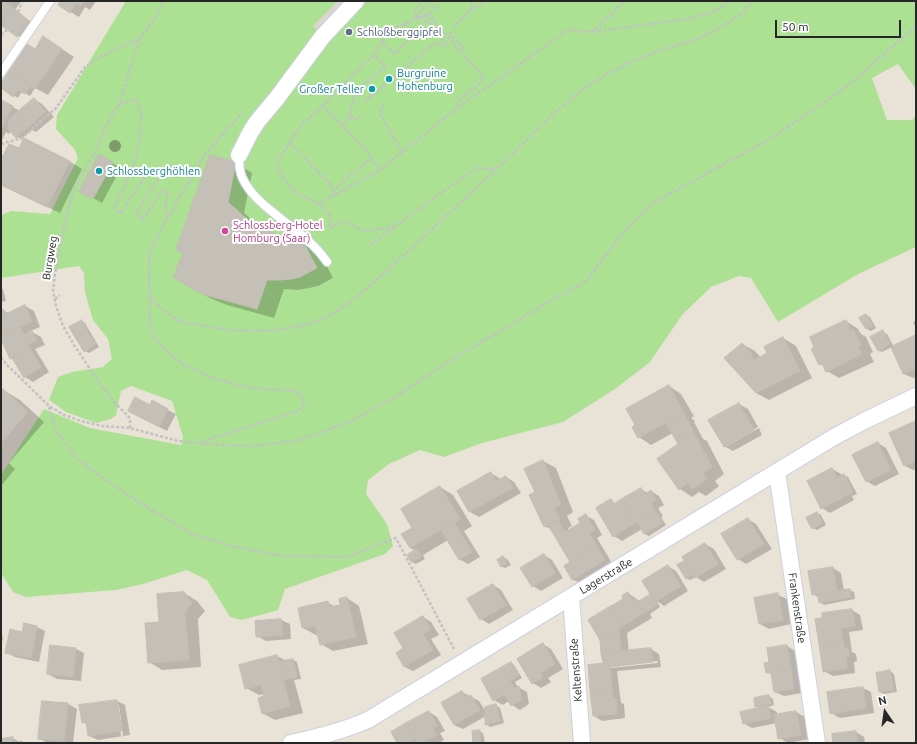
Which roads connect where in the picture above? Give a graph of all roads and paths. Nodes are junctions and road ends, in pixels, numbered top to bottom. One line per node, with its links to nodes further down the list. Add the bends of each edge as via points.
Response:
1 (22, 1): 14 (path)
2 (50, 1): 31 (lane)
3 (164, 1): 27 (path)
4 (356, 1): 47 (street, via 323,36 257,122)
5 (422, 1): 17 (path, via 414,13)
6 (432, 1): 17 (path, via 419,12)
7 (440, 1): 15 (path)
8 (469, 1): 13 (path)
9 (486, 1): 13 (path)
10 (624, 1): 24 (path)
11 (728, 1): 24 (path, via 713,12 687,19)
12 (752, 1): 51 (path, via 744,12 713,32 650,54 603,76 551,116)
13 (471, 10): 21 (path)
14 (18, 12)
15 (428, 14): 16 (path); 29 (path)
16 (424, 16): 17 (path); 18 (path)
17 (418, 18): 19 (path)
18 (427, 20): 25 (path); 36 (path, via 447,43 444,46 435,43)
19 (404, 24): 25 (path); 28 (path, via 395,28)
20 (916, 27): 66 (path, via 849,85 770,139 653,204 631,224 587,281 467,350 392,399 349,422 300,440 253,446)
21 (454, 28)
22 (7, 30): 26 (path)
23 (450, 32): 29 (path, via 464,47)
24 (591, 32): 34 (path, via 567,30)
25 (415, 33): 28 (path, via 395,54)
26 (1, 35)
27 (139, 40): 37 (path, Burgweg); 45 (path, via 102,56 85,67 56,108 22,138)
28 (382, 42): 30 (path)
29 (460, 50): 33 (path, via 483,77)
30 (373, 54): 32 (path); 35 (path, via 386,66)
31 (1, 74)
32 (342, 85): 35 (path); 39 (path)
33 (478, 85): 34 (path); 40 (path, via 459,100)
34 (482, 90): 40 (path)
35 (352, 95): 42 (path, via 354,101)
36 (364, 102)
37 (119, 105): 55 (path, via 136,100 141,113 141,130 136,159 114,208 120,214 151,168 160,177 136,214 143,219 163,189 168,193 165,209); 61 (path, Burgweg, via 106,125 98,148 74,190 54,274)
38 (384, 105): 46 (path, via 380,114)
39 (323, 106): 43 (path); 44 (path, via 302,124)
40 (457, 108): 46 (path)
41 (362, 115): 42 (path, via 356,119)
42 (350, 117): 43 (path)
43 (342, 126): 48 (path, via 367,151)
44 (290, 143): 52 (path); 54 (path, via 277,167 291,188)
45 (1, 144)
46 (402, 152): 50 (path)
47 (239, 155): 58 (lane, via 242,176 254,195 313,246)
48 (371, 159): 50 (path); 52 (path)
49 (196, 170): 55 (path)
50 (380, 170): 53 (path)
51 (497, 170): 56 (path, via 476,168); 60 (path, via 348,304 314,322 278,330 222,329 175,319)
52 (334, 190): 53 (path)
53 (329, 198): 54 (path)
54 (319, 204): 56 (path, via 329,215 330,228 343,221 365,231)
55 (167, 219): 60 (path, via 149,253)
56 (394, 227): 57 (path)
57 (371, 245)
58 (327, 262)
59 (60, 295): 61 (path)
60 (149, 297): 66 (path, via 150,326 155,338 184,365 210,378 262,389 297,391 302,396 304,405 298,411)
61 (55, 299): 65 (path, Burgweg, via 63,326 74,345 100,384 130,418)
62 (1, 357): 64 (path)
63 (916, 396): 67 (street, Lagerstraße, via 864,421)
64 (49, 406): 65 (path, via 81,421); 69 (path, via 57,432 79,461 134,499 192,534 231,546 282,556 326,557 347,557 396,538)
65 (130, 428): 66 (path, via 178,441)
66 (198, 443)
67 (777, 472): 68 (street, Lagerstraße); 72 (street, Frankenstraße)
68 (571, 598): 69 (street, Lagerstraße); 71 (street, Keltenstraße)
69 (461, 662): 70 (street, Lagerstraße, via 368,720)
70 (291, 743)
71 (582, 743)
72 (817, 743)

